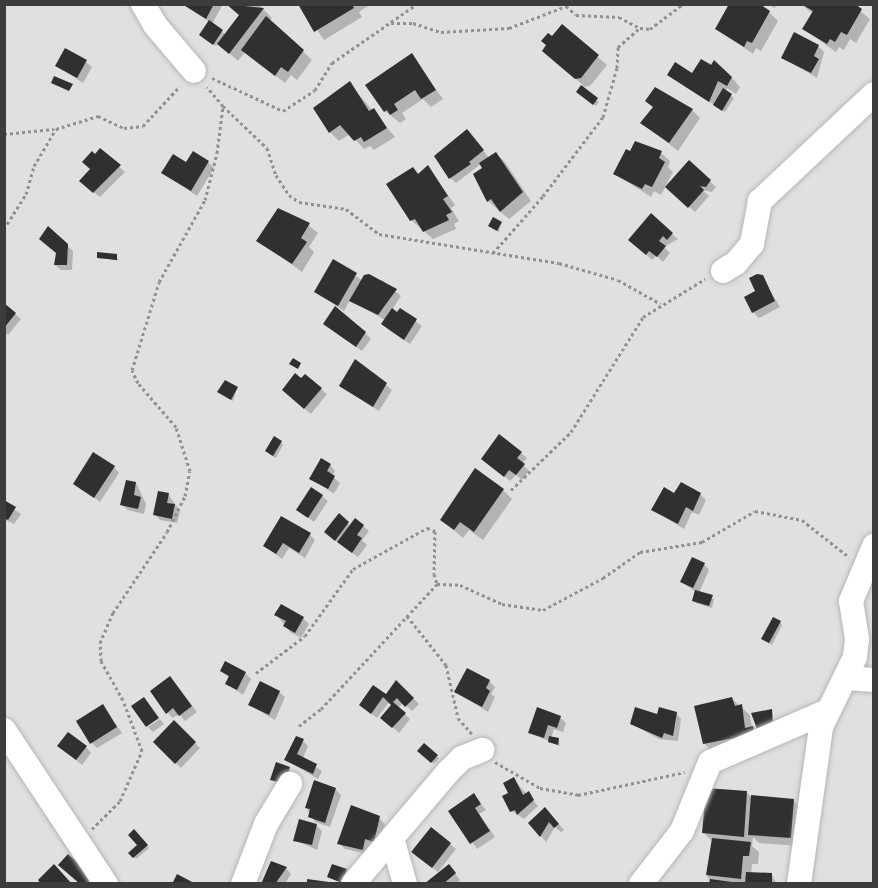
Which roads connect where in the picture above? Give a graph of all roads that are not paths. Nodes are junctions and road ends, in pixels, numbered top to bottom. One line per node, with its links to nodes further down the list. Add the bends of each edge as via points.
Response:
1 (143, 4): 2 (street)
2 (194, 72)
3 (873, 94): 4 (street, via 760,201 752,244 736,263)
4 (723, 271)
5 (873, 546): 6 (street, via 851,601 857,649)
6 (846, 678): 7 (street); 8 (street)
7 (873, 680)
8 (825, 712): 17 (street, via 722,753 704,771 682,831); 18 (street, via 817,744)
9 (4, 730): 13 (street)
10 (482, 750): 12 (street, via 462,758)
11 (290, 784): 14 (street, via 266,825)
12 (392, 838): 15 (street); 16 (street)
13 (106, 884)
14 (243, 884)
15 (353, 884)
16 (405, 884)
17 (641, 884)
18 (799, 884)

